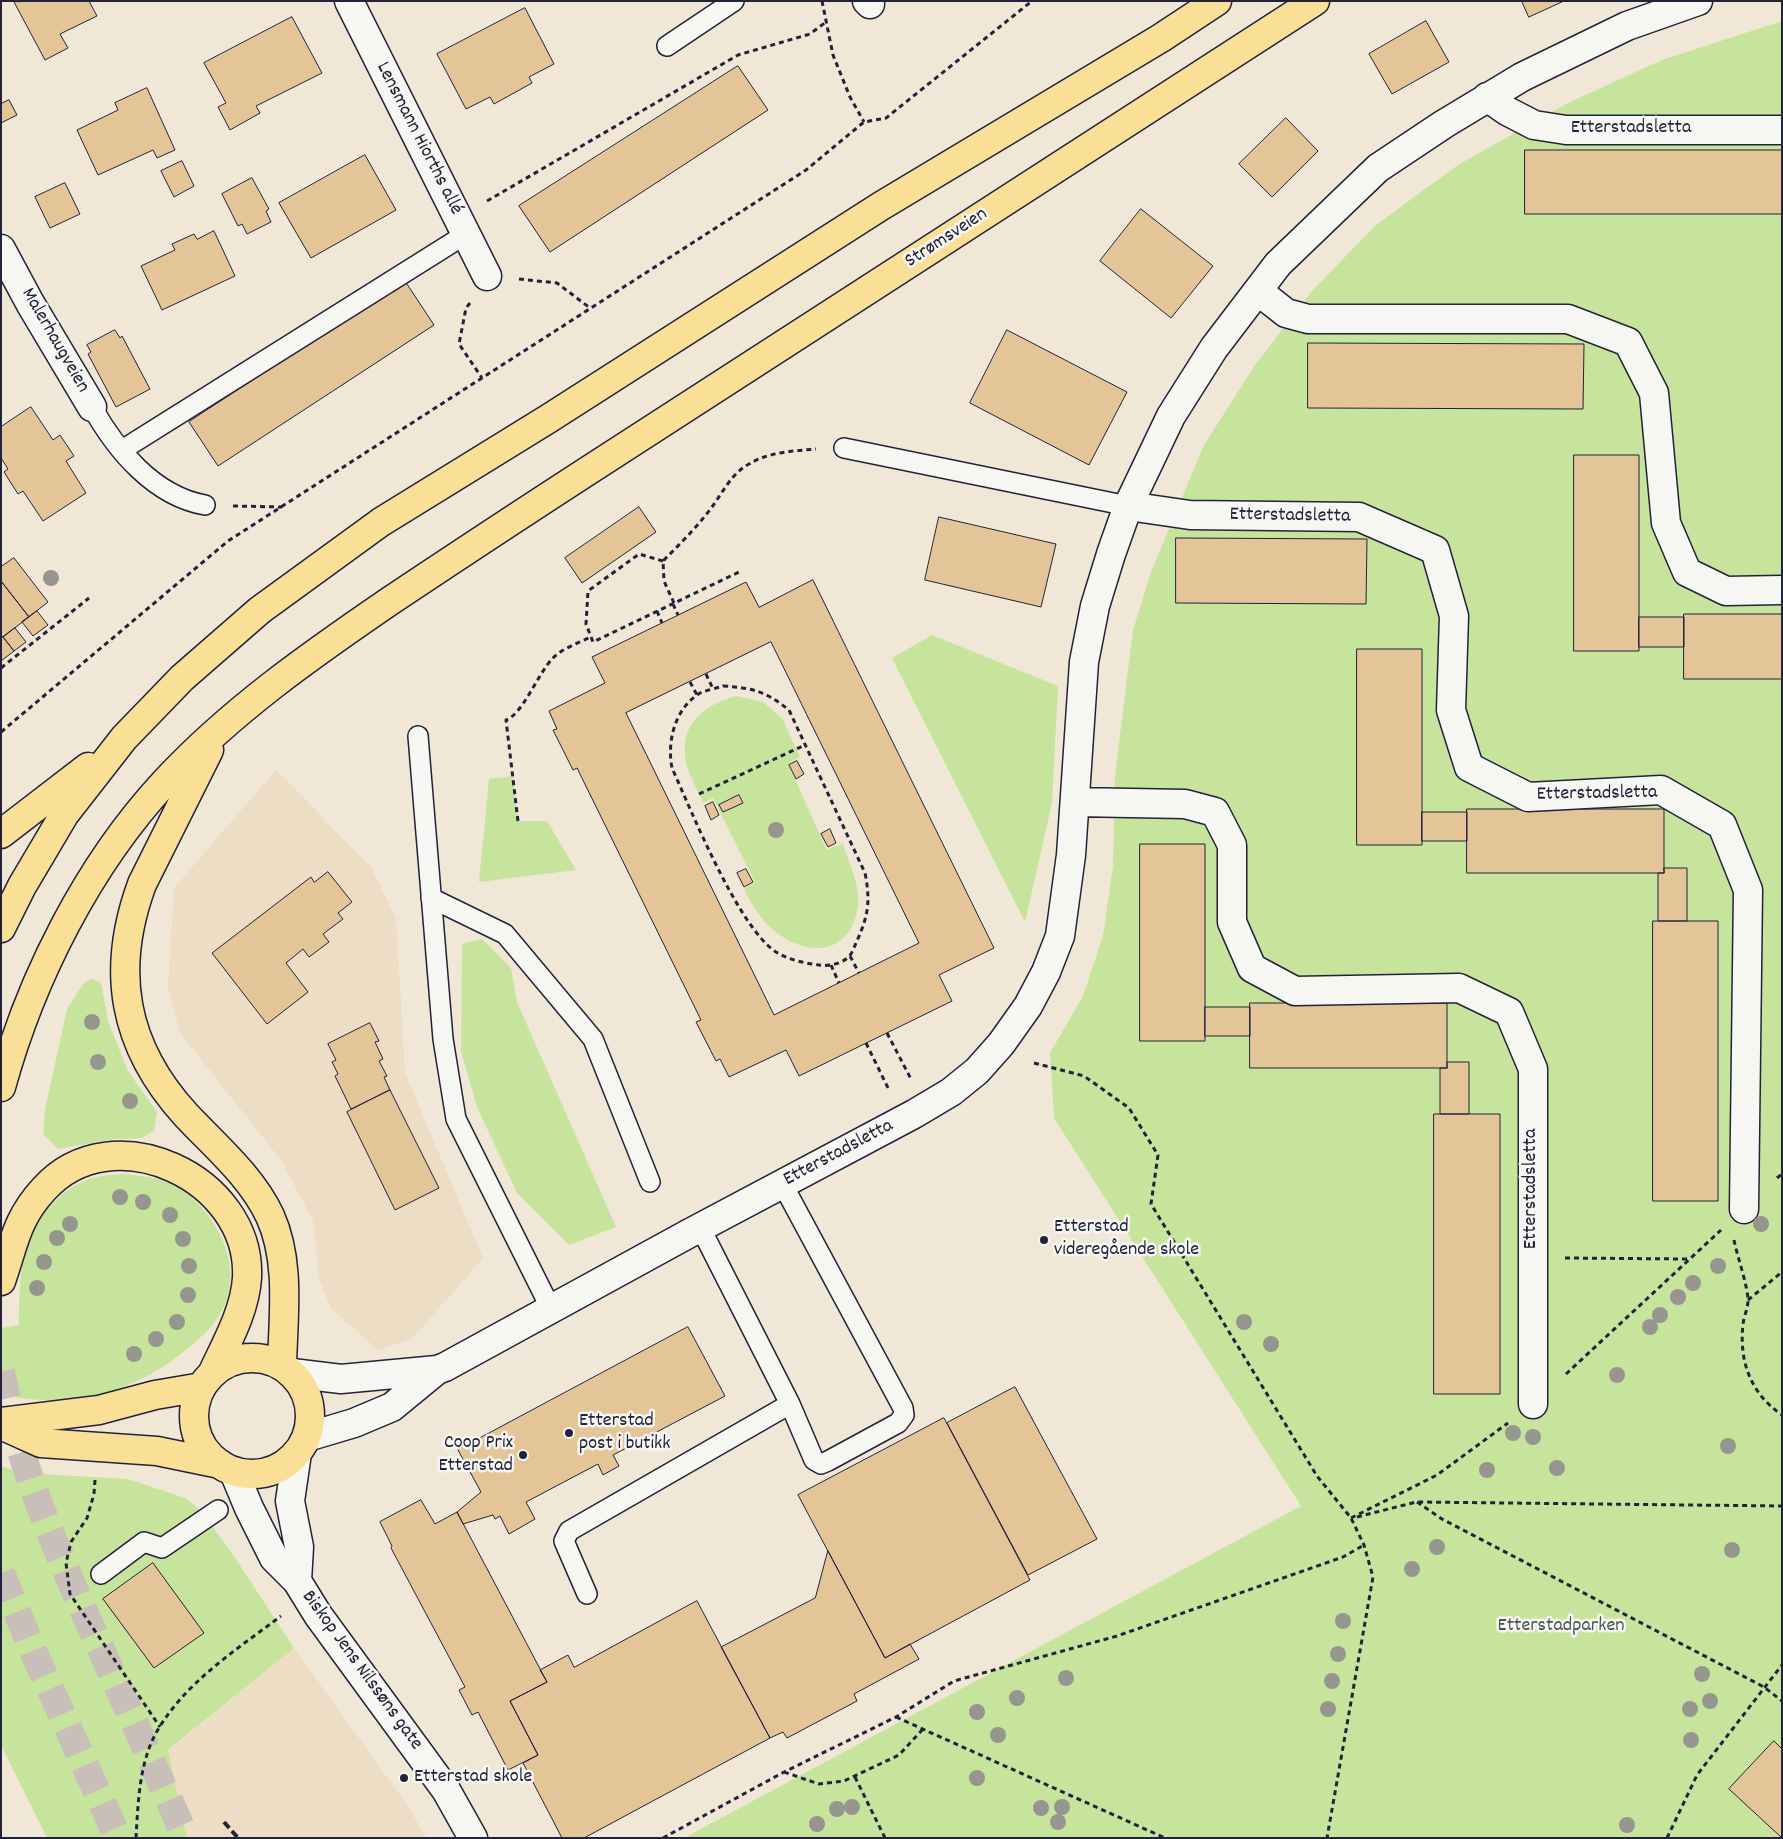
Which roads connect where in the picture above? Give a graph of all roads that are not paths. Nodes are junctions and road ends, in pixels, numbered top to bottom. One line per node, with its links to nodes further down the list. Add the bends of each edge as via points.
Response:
1 (349, 1): 11 (street, Lensmann Hiorths allé)
2 (734, 1): 8 (lane)
3 (1194, 1): 7 (highway)
4 (1217, 1): 7 (highway)
5 (1315, 1): 21 (highway, Strømsveien, via 580,476 304,659)
6 (1698, 1): 9 (street, Etterstadsletta, via 1591,42)
7 (1161, 38): 23 (highway, via 881,206 382,522 260,610 182,678)
8 (667, 46)
9 (1487, 97): 10 (street, Etterstadsletta, via 1534,125 1566,130); 14 (street, Etterstadsletta, via 1378,168 1278,264)
10 (1782, 130)
11 (462, 226): 13 (street, Lensmann Hiorths allé); 17 (lane)
12 (1, 249): 15 (street, Malerhaugveien)
13 (487, 276)
14 (1258, 291): 19 (street, Etterstadsletta, via 1214,348 1190,386); 20 (street, via 1286,313 1308,319 1568,319 1628,342 1654,393 1666,523 1686,572 1726,591)
15 (92, 407): 17 (lane)
16 (844, 448): 19 (lane)
17 (122, 450): 18 (lane, via 170,492)
18 (205, 505)
19 (1128, 506): 24 (street, Etterstadsletta, via 1095,606 1084,662); 31 (street, Etterstadsletta, via 1190,516 1358,517 1435,550 1454,616 1451,710 1468,767 1528,797 1661,790 1722,825 1748,890)
20 (1782, 590)
21 (218, 730): 28 (highway, Strømsveien, via 164,782 114,846 73,913 37,980); 35 (highway, via 135,901 125,953 125,992 135,1034 158,1079 185,1113 242,1173 270,1216 282,1257)
22 (418, 736): 26 (lane)
23 (124, 738): 25 (highway); 27 (highway, via 64,815)
24 (1075, 802): 30 (street, Etterstadsletta, via 1060,936 1028,1006 1001,1044 977,1071 951,1092); 39 (street, Etterstadsletta, via 1184,804 1215,812 1232,845 1232,922 1252,968 1295,991 1458,988 1509,1012 1532,1069)
25 (1, 834)
26 (432, 898): 29 (lane, via 505,934 593,1039); 34 (lane, via 443,1039 456,1119)
27 (1, 928)
28 (1, 1087)
29 (650, 1182)
30 (783, 1185): 32 (street, Etterstadsletta); 38 (lane, via 904,1415 898,1423 821,1464 814,1460)
31 (1737, 1216)
32 (700, 1227): 34 (street, Etterstadsletta); 38 (lane)
33 (1, 1281): 37 (highway, via 16,1228 44,1188 58,1176 91,1161 120,1158 154,1160 179,1169 219,1199 246,1247 246,1288 235,1322)
34 (551, 1309): 36 (street, Etterstadsletta)
35 (287, 1370): 36 (street, Etterstadsletta, via 341,1379); 37 (highway, via 264,1359 244,1359 225,1365); 41 (highway, via 300,1382 308,1399 311,1418)
36 (437, 1370): 41 (street, Etterstadsletta, via 392,1407)
37 (207, 1380): 40 (highway, via 99,1410); 42 (highway, via 196,1403 194,1421 198,1438 208,1453)
38 (790, 1404): 46 (lane, via 569,1531 564,1541 566,1550)
39 (1533, 1404)
40 (1, 1423): 42 (highway, via 41,1443 157,1450)
41 (302, 1445): 42 (highway, via 283,1466 268,1472 251,1475); 45 (street, Biskop Jens Nilssøns gate, via 290,1501 299,1547)
42 (227, 1468): 45 (street, Biskop Jens Nilssøns gate, via 274,1558)
43 (218, 1510): 44 (lane, via 162,1548 144,1542)
44 (101, 1574)
45 (297, 1581): 47 (street, Biskop Jens Nilssøns gate, via 318,1615 446,1790)
46 (587, 1594)
47 (473, 1838)

